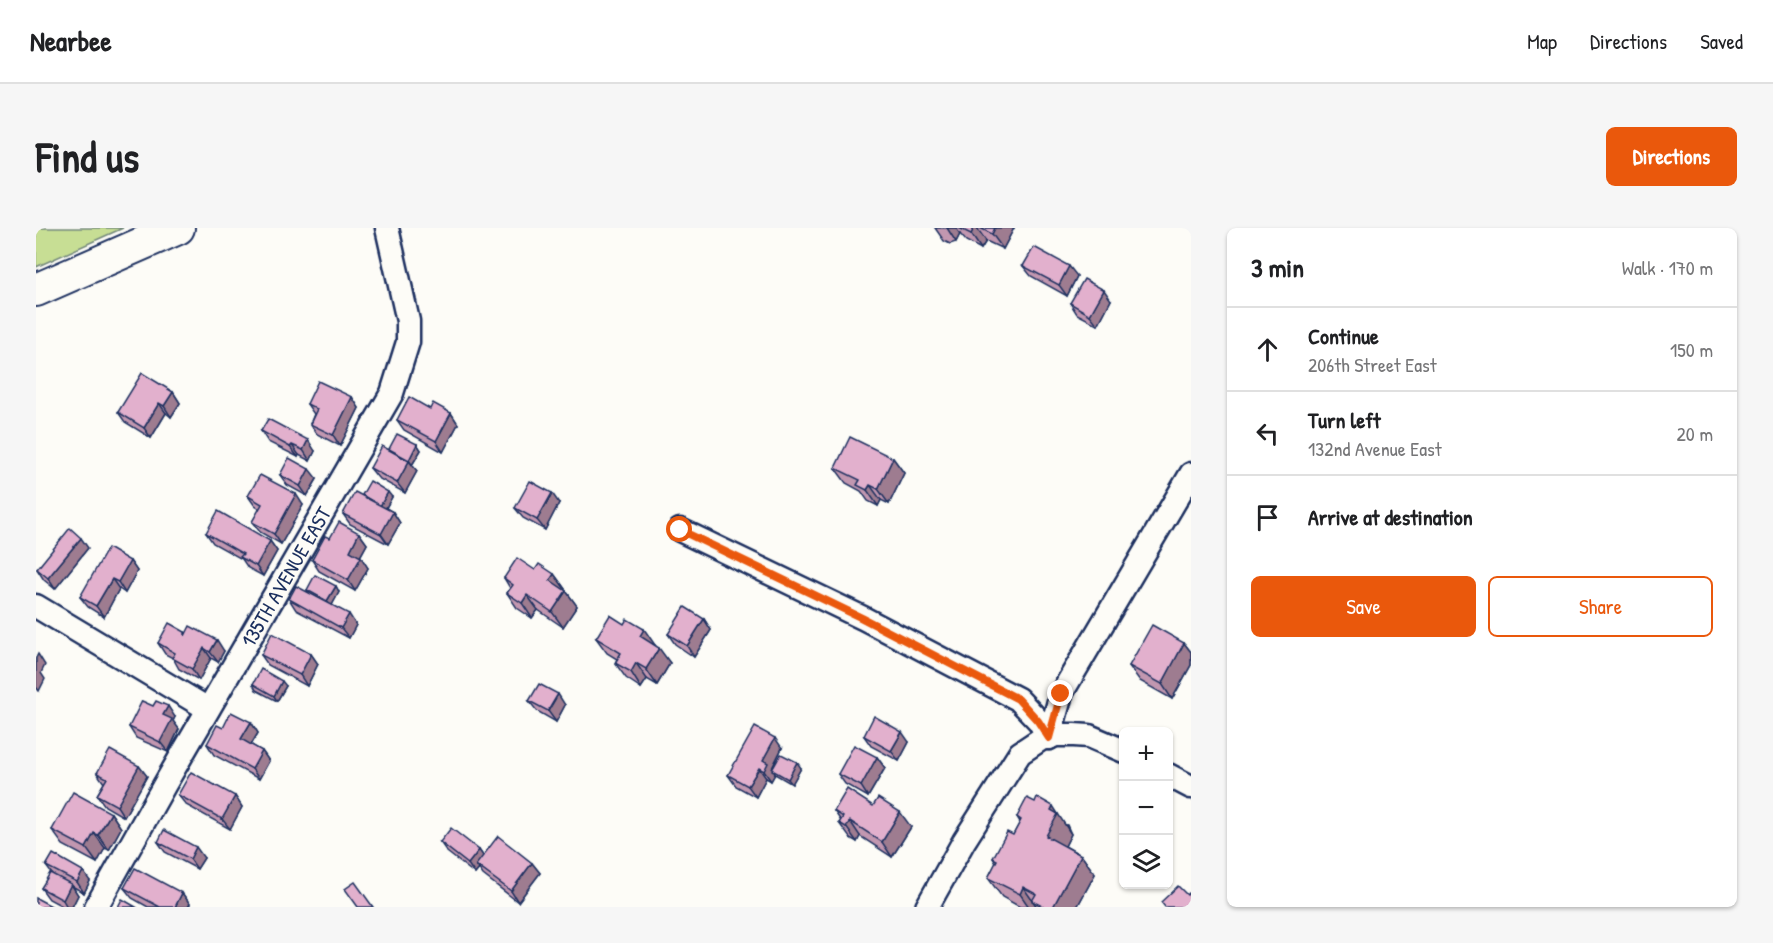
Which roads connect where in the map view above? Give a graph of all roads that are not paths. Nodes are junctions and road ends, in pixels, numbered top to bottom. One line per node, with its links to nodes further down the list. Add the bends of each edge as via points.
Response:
1 (178, 228): 3 (main road)
2 (387, 228): 7 (street, 135TH AVENUE EAST, via 408,321 408,342 392,393)
3 (36, 291)
4 (1191, 474): 8 (street, via 1061,694)
5 (680, 530): 8 (street, via 1018,699)
6 (36, 606): 7 (street)
7 (208, 709): 12 (street, 135TH AVENUE EAST)
8 (1049, 738): 9 (street, via 1089,736); 13 (street, via 1020,753)
9 (1119, 749)
10 (1173, 778): 11 (street)
11 (1191, 787)
12 (96, 907)
13 (927, 907)

